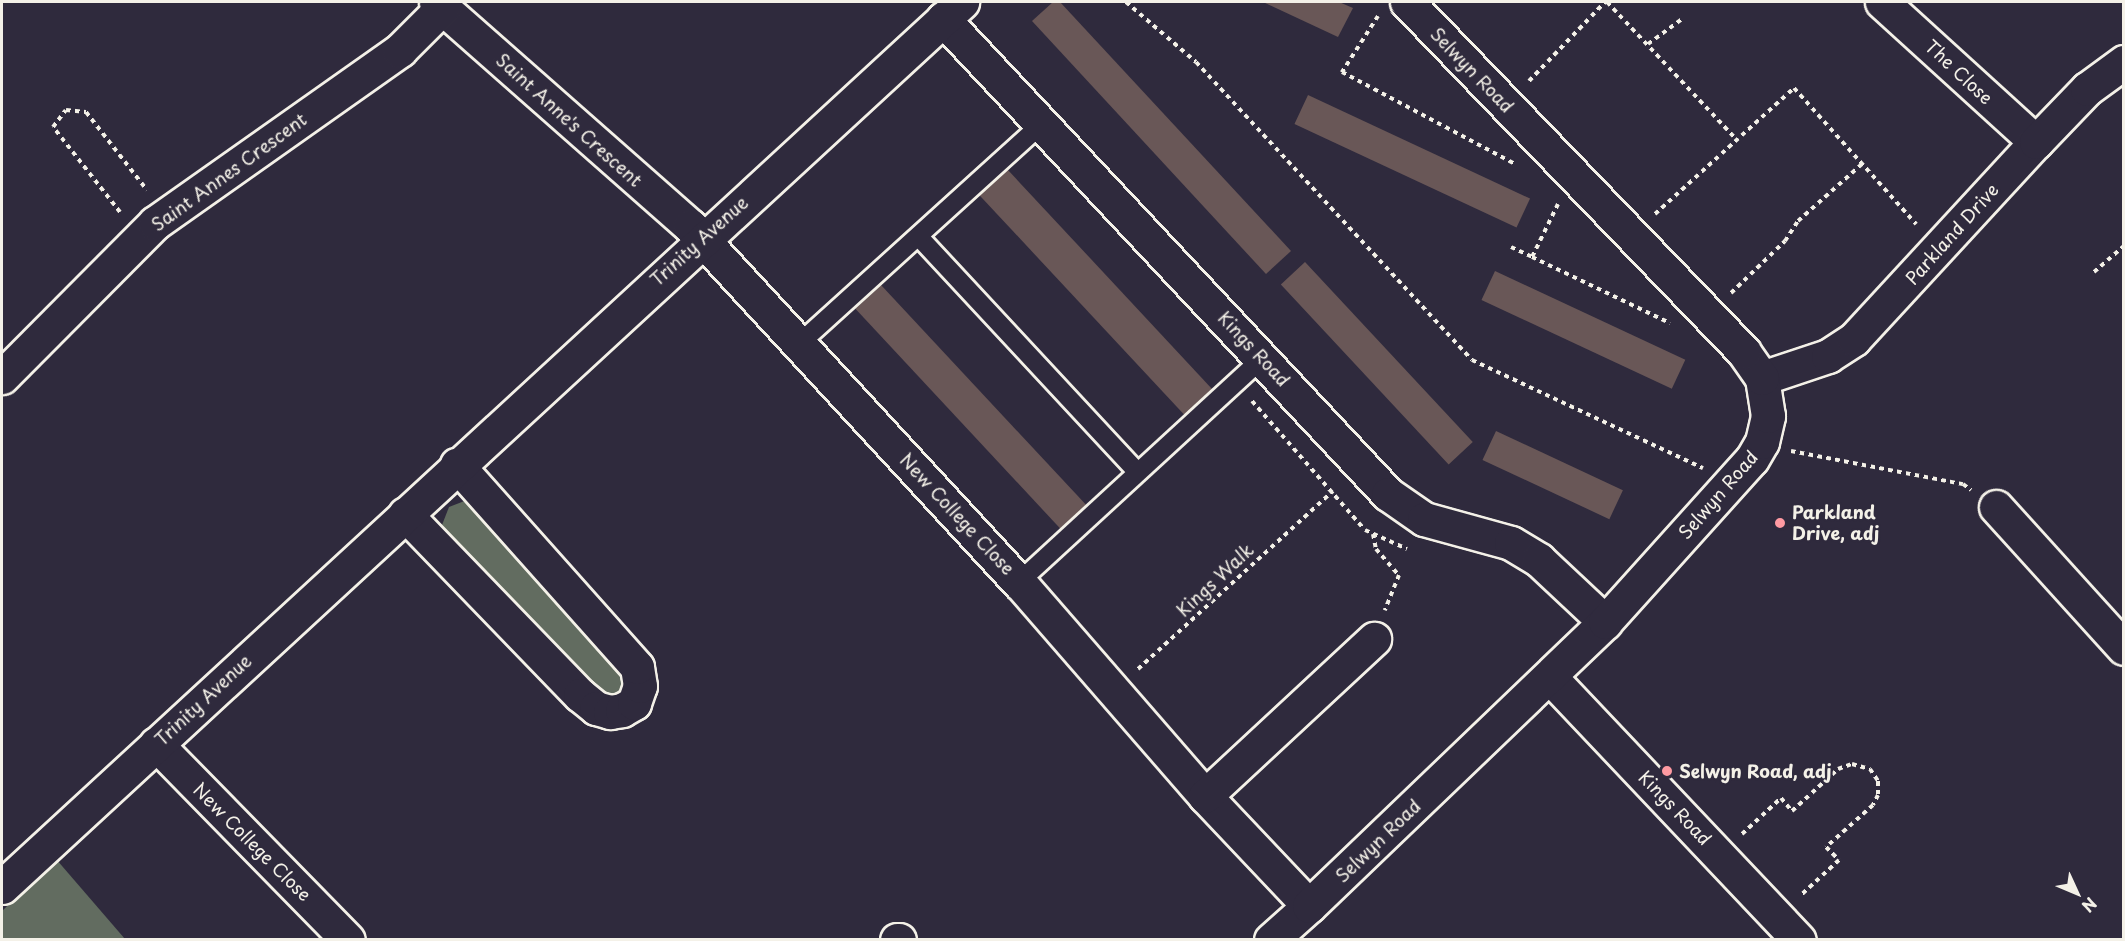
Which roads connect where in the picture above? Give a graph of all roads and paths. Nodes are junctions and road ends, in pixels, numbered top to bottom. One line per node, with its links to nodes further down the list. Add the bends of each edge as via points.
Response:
1 (1126, 2): 35 (path, via 1196,62 1472,360)
2 (1606, 2): 8 (path); 10 (path)
3 (1882, 2): 13 (street, The Close)
4 (1396, 3): 10 (street, Selwyn Road); 15 (path, via 1342,72)
5 (440, 4): 21 (street, Saint Anne's Crescent); 30 (street, Saint Annes Crescent, via 400,50 155,223)
6 (952, 10): 11 (street, Kings Road); 21 (street, Trinity Avenue)
7 (1682, 19): 8 (path)
8 (1648, 44): 12 (path)
9 (2124, 62): 13 (street, Parkland Drive, via 2087,89)
10 (1505, 105): 19 (street, Selwyn Road)
11 (1040, 125): 20 (lane); 29 (street, Kings Road)
12 (1737, 140): 14 (path, via 1794,88); 19 (path)
13 (2036, 142): 24 (street, Parkland Drive)
14 (1862, 164): 24 (path); 27 (path, via 1798,221 1785,242)
15 (1517, 165)
16 (151, 196): 18 (path, via 86,112 66,110 53,127)
17 (1562, 196): 25 (path)
18 (124, 216)
19 (1632, 235): 27 (street, Selwyn Road)
20 (919, 237): 28 (lane); 36 (lane)
21 (700, 239): 28 (street, New College Close); 34 (street, Trinity Avenue)
22 (2124, 246): 26 (path)
23 (1511, 247): 25 (path)
24 (1938, 249): 31 (street, Parkland Drive, via 1854,339 1828,356)
25 (1532, 257): 27 (path, via 1690,333)
26 (2094, 272)
27 (1707, 314): 31 (street, Selwyn Road, via 1744,352)
28 (800, 343): 42 (street, New College Close)
29 (1263, 358): 36 (lane); 43 (street, Kings Road, via 1388,494 1424,519 1511,543 1539,560)
30 (2, 377)
31 (1762, 378): 32 (street, Selwyn Road, via 1768,416)
32 (1762, 442): 39 (path, via 1963,484); 43 (street, Selwyn Road, via 1752,459)
33 (1712, 462): 35 (path)
34 (457, 465): 40 (street, Trinity Avenue); 40 (street, via 637,667 640,686 633,702 610,712 596,708 580,695)
35 (1706, 469): 37 (path)
36 (1137, 472): 42 (lane)
37 (1698, 478)
38 (1333, 491): 47 (path, Kings Walk)
39 (1996, 507): 45 (street)
40 (405, 514): 48 (street, Trinity Avenue)
41 (1373, 534): 44 (path, via 1376,549 1399,575)
42 (1019, 582): 47 (street, New College Close)
43 (1605, 622): 46 (street, Selwyn Road)
44 (1374, 639): 49 (street)
45 (2124, 648)
46 (1550, 677): 50 (street, Kings Road); 52 (street, Selwyn Road)
47 (1115, 690): 49 (street, New College Close)
48 (156, 744): 51 (street, Trinity Avenue); 54 (street, New College Close)
49 (1205, 796): 52 (street, New College Close)
50 (1719, 855): 53 (street, Kings Road); 53 (path, via 1781,798 1792,811 1838,769 1852,764 1870,770 1878,781 1873,805 1826,847 1839,860)
51 (2, 887)
52 (1309, 906): 55 (street)
53 (1788, 928)
54 (348, 939)
55 (1271, 939)

